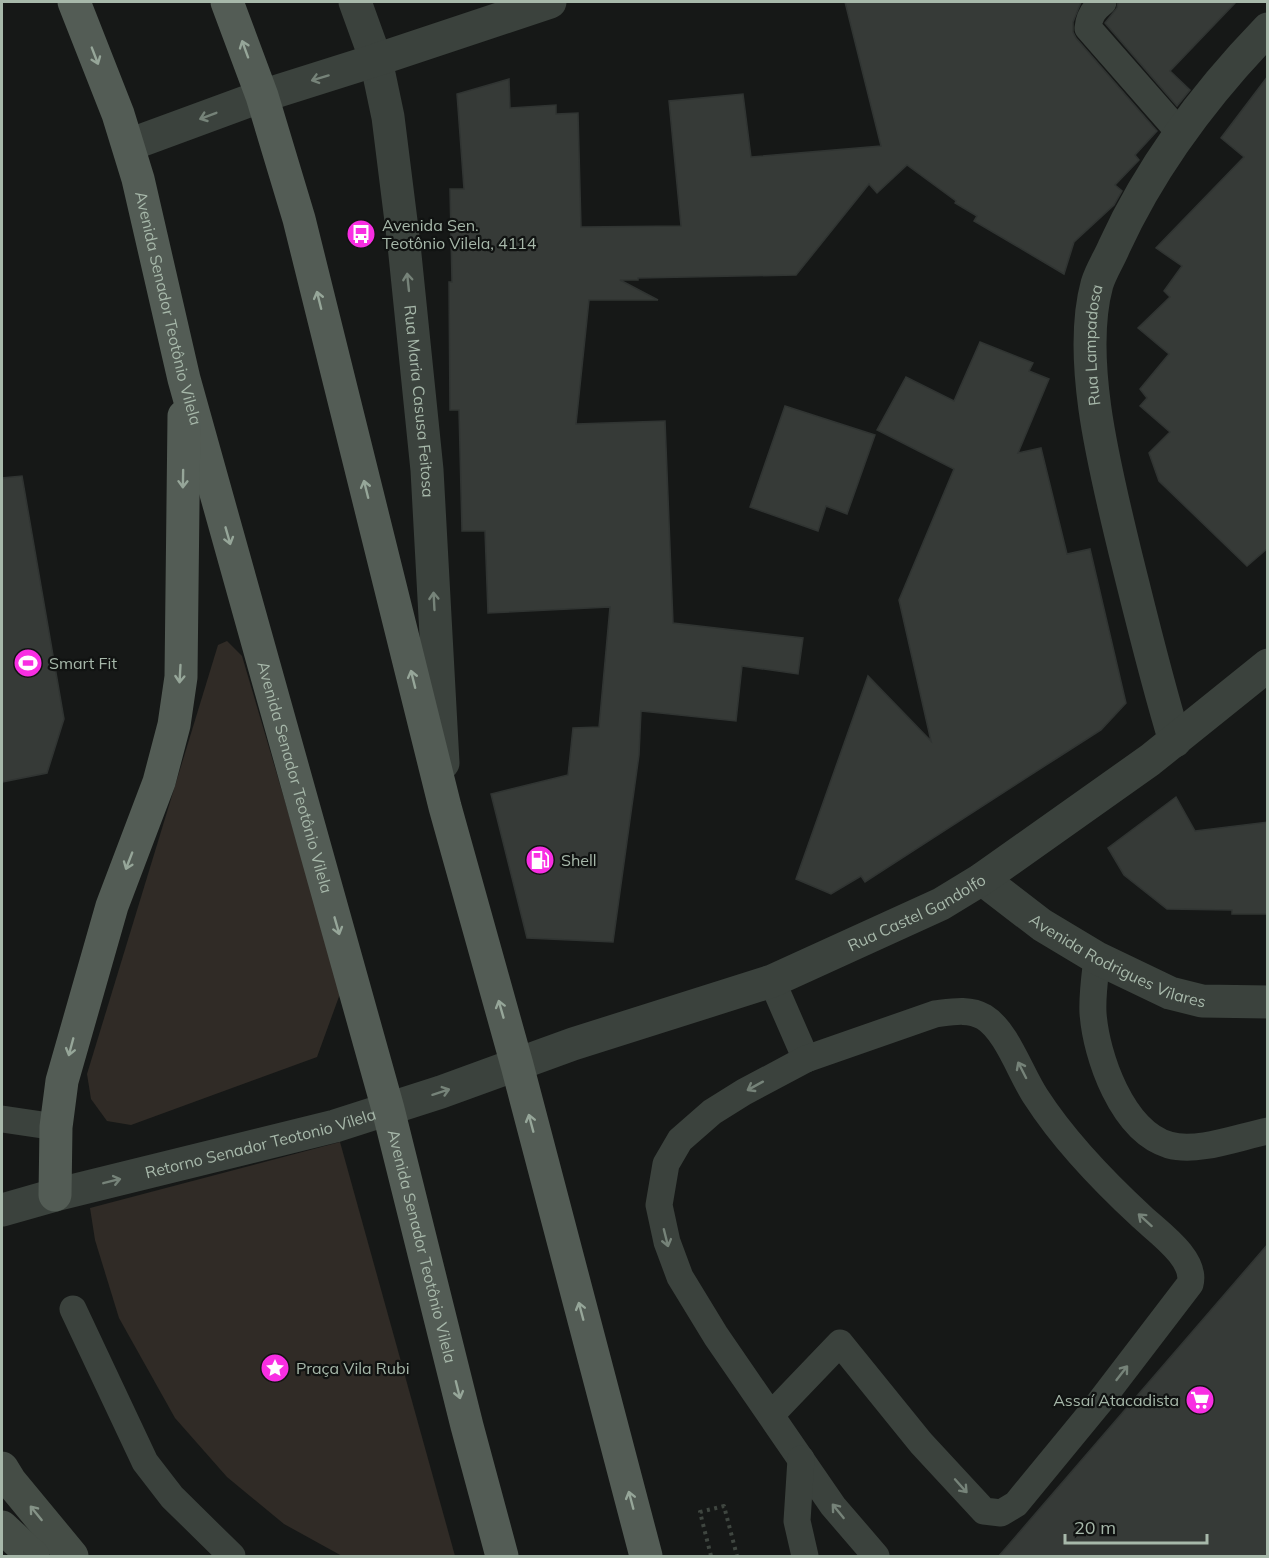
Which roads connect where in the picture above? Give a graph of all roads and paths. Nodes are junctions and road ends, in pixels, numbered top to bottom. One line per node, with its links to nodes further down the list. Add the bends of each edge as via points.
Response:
1 (74, 2): 10 (main road, Avenida Senador Teotônio Vilela, one-way to 10)
2 (227, 2): 8 (main road, one-way to 2)
3 (355, 2): 7 (street, Rua Maria Casusa Feitosa)
4 (550, 2): 7 (street)
5 (1103, 2): 9 (lane, via 1089,19 1088,28)
6 (1268, 29): 9 (street, Rua Lampadosa, via 1236,62)
7 (376, 60): 8 (street, one-way to 8); 14 (street, Rua Maria Casusa Feitosa, one-way to 7, via 427,470 404,245 388,117)
8 (262, 96): 10 (street, one-way to 10); 14 (main road, one-way to 8, via 299,219)
9 (1180, 133): 13 (street, Rua Lampadosa, via 1129,213 1097,283 1091,331 1092,373 1105,466 1156,679)
10 (129, 145): 11 (main road, Avenida Senador Teotônio Vilela)
11 (184, 379): 21 (main road, Avenida Senador Teotônio Vilela, one-way to 21); 23 (main road, one-way to 23, via 181,677 174,725 159,782 112,906 89,982 62,1081)
12 (1268, 665): 13 (street, Rua Castel Gandolfo)
13 (1175, 741): 15 (street, Rua Castel Gandolfo)
14 (445, 807): 20 (main road, one-way to 14)
15 (982, 879): 16 (street, Avenida Rodrigues Vilares, via 1042,925); 17 (street, Rua Castel Gandolfo, via 941,904)
16 (1097, 958): 18 (street, Avenida Rodrigues Vilares, via 1170,993 1202,1001); 24 (lane, via 1093,1010 1100,1052 1113,1088 1129,1114 1150,1136 1170,1145 1201,1147)
17 (772, 981): 19 (lane); 20 (street, Rua Castel Gandolfo)
18 (1268, 1002)
19 (806, 1059): 28 (lane, one-way to 28, via 712,1112 680,1140 666,1164 659,1205 680,1277); 28 (lane, one-way to 19, via 840,1343 921,1443 984,1511 1001,1513 1016,1504 1192,1278 1176,1248 1072,1147 1035,1096 996,1029 984,1017 956,1011 935,1014)
20 (517, 1065): 21 (street, Retorno Senador Teotonio Vilela, one-way to 20); 36 (main road, one-way to 20)
21 (388, 1109): 25 (street, Retorno Senador Teotonio Vilela, one-way to 21, via 335,1126); 35 (main road, Avenida Senador Teotônio Vilela, one-way to 35)
22 (2, 1119): 23 (lane)
23 (56, 1126): 25 (main road)
24 (1268, 1131)
25 (55, 1195): 26 (street, Retorno Senador Teotonio Vilela)
26 (2, 1210)
27 (73, 1309): 34 (lane, via 145,1462 172,1497)
28 (771, 1415): 29 (lane)
29 (801, 1459): 39 (lane, via 797,1521); 40 (lane, one-way to 29)
30 (2, 1468): 33 (street, one-way to 30)
31 (2, 1527): 32 (street)
32 (33, 1557)
33 (72, 1557)
34 (232, 1557)
35 (502, 1557)
36 (646, 1557)
37 (711, 1557): 38 (path, via 700,1512 724,1506)
38 (737, 1557)
39 (805, 1557)
40 (876, 1557)

